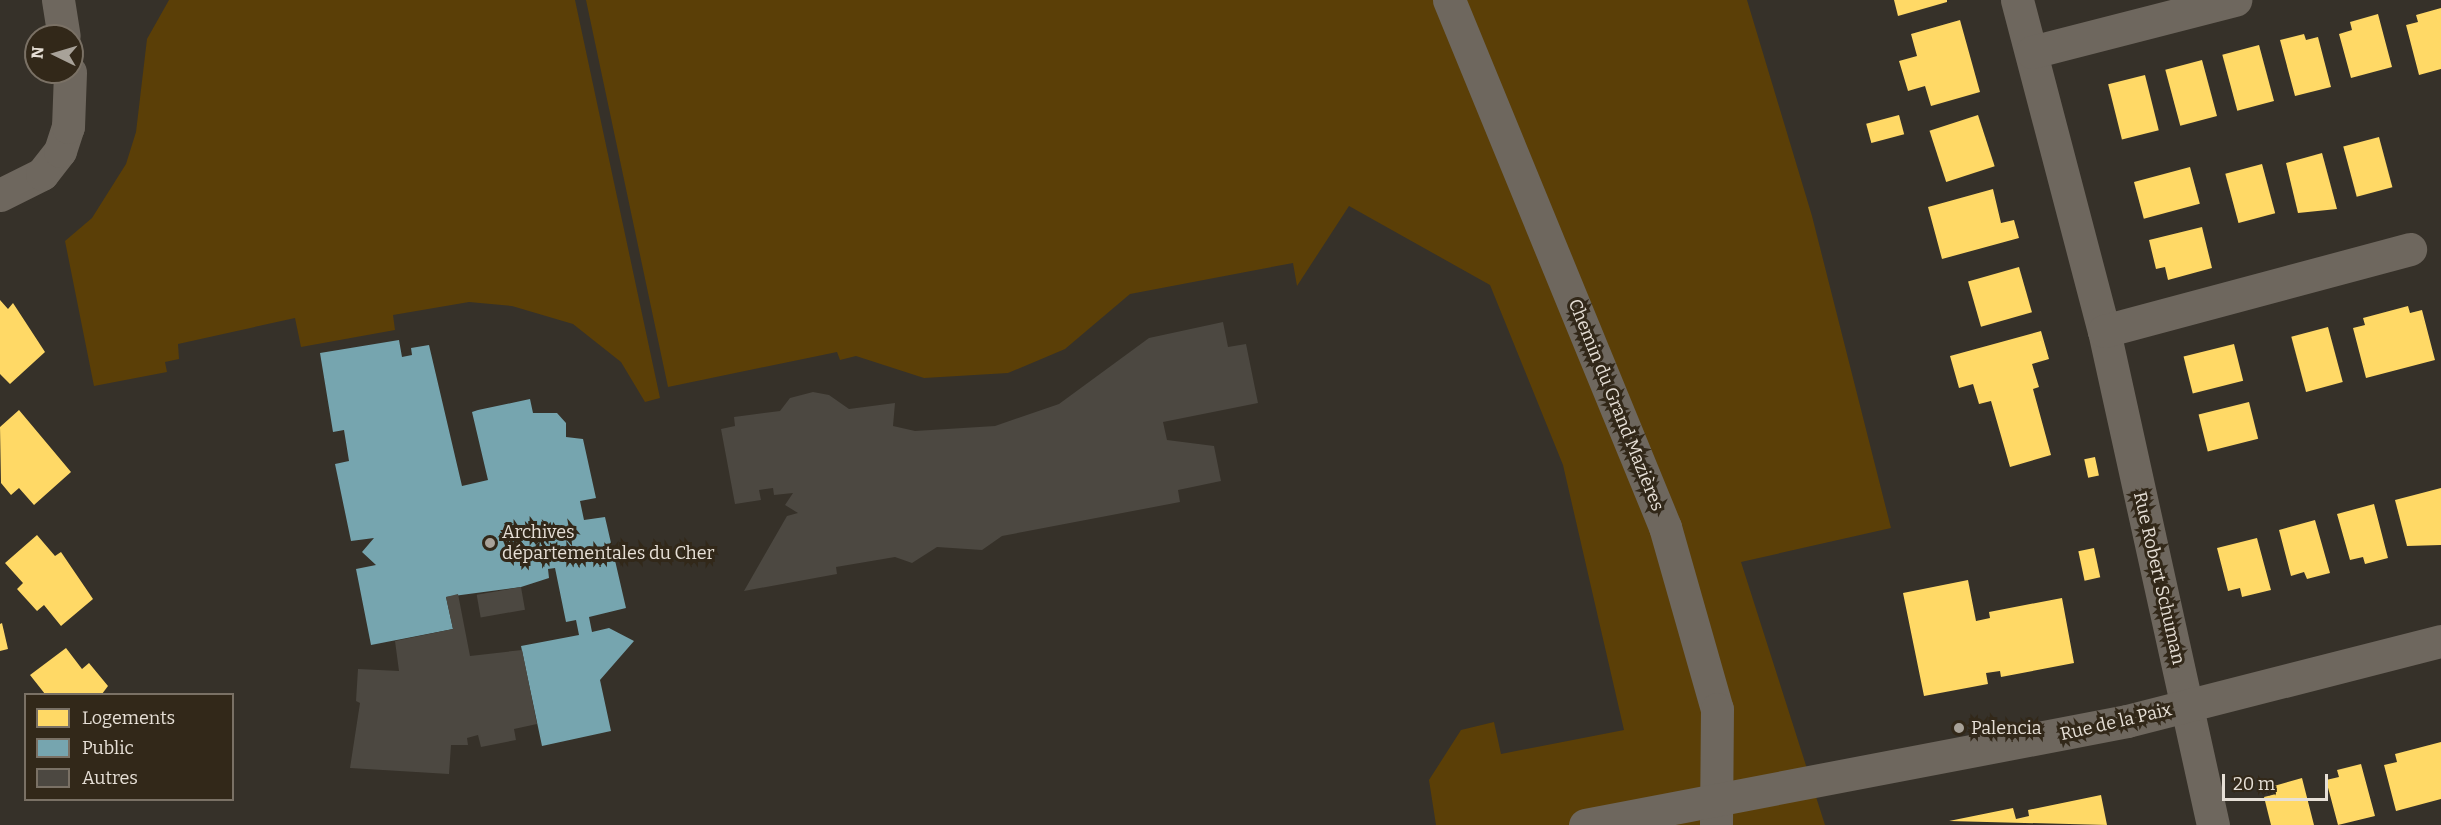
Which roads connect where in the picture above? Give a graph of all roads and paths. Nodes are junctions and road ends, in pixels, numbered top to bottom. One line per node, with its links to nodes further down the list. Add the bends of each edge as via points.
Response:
1 (58, 0): 5 (street)
2 (1449, 0): 13 (street, Chemin du Grand Mazières, via 1665,527 1710,669 1718,709)
3 (2017, 0): 6 (street, Rue Robert Schuman)
4 (2235, 0): 6 (street)
5 (62, 24)
6 (2032, 52): 10 (street, Rue Robert Schuman)
7 (70, 84): 8 (street, via 68,127 60,151 42,174)
8 (0, 195)
9 (2410, 249): 10 (street)
10 (2104, 331): 12 (street, Rue Robert Schuman)
11 (2441, 640): 12 (street, Rue de la Paix)
12 (2188, 706): 13 (street, Rue de la Paix); 15 (street, Rue Robert Schuman)
13 (1717, 814): 14 (street, Rue de la Paix)
14 (1586, 825)
15 (2213, 825)

